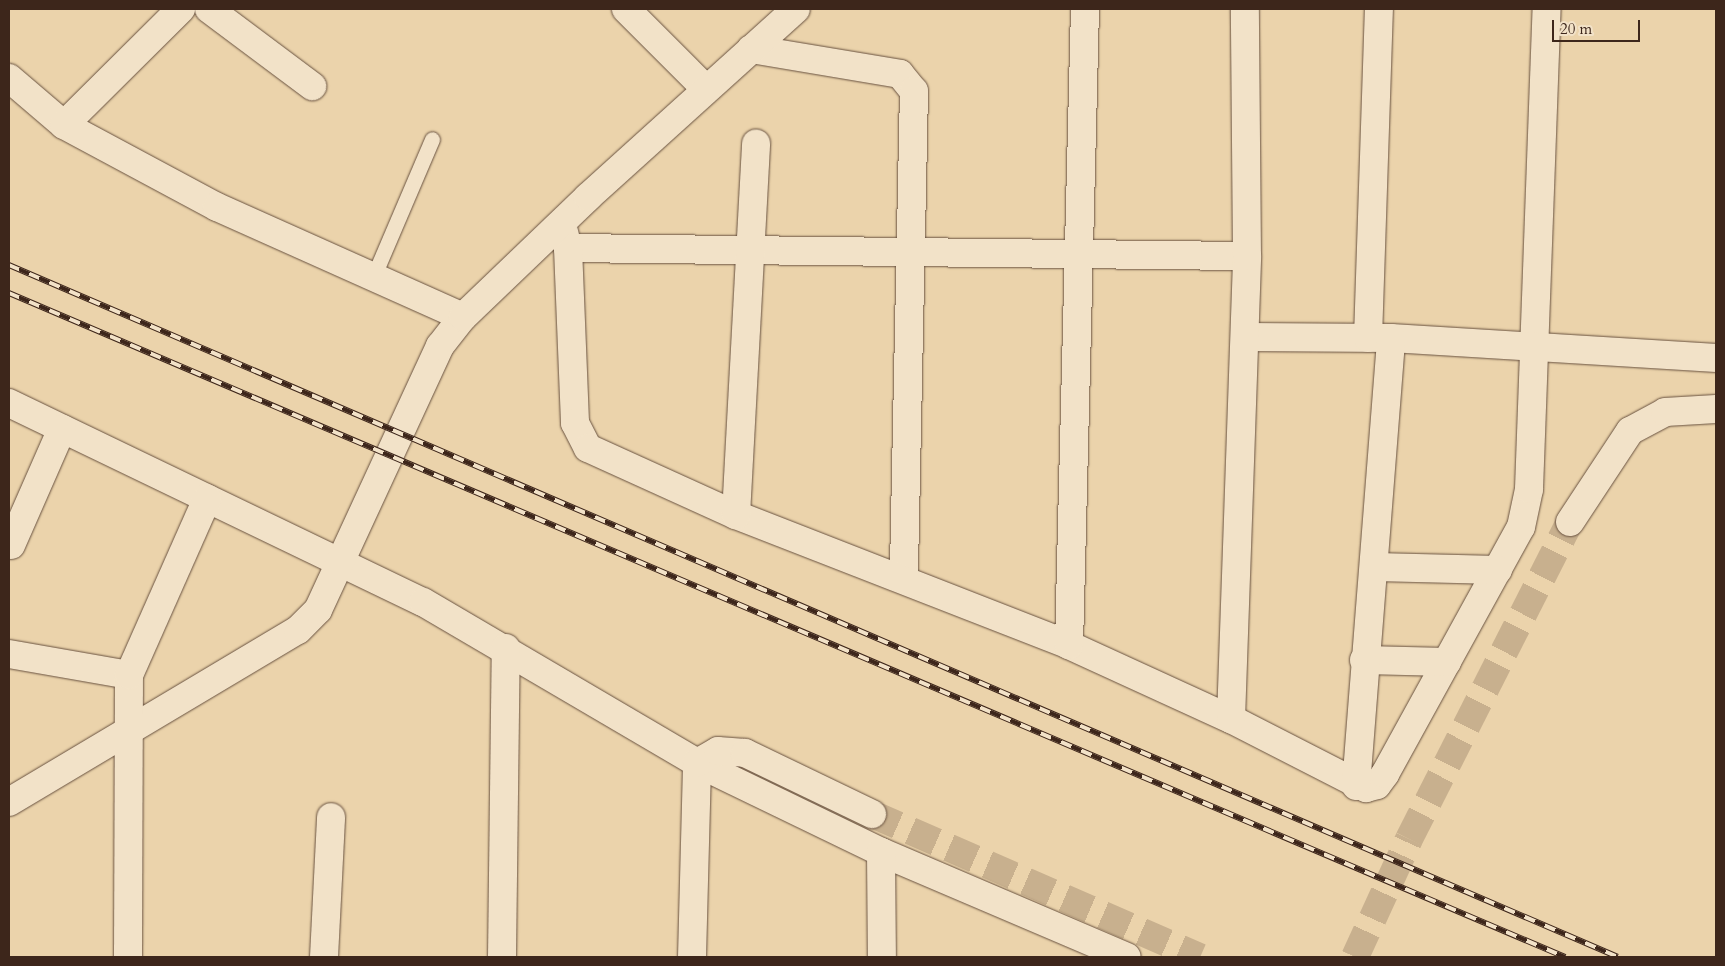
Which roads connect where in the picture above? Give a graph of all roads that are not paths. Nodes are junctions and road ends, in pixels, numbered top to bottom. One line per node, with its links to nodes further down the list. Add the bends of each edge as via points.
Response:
1 (181, 9): 13 (street)
2 (209, 9): 11 (street)
3 (626, 9): 12 (street)
4 (796, 9): 9 (street)
5 (1085, 9): 19 (street)
6 (1245, 9): 20 (street)
7 (1379, 9): 24 (street)
8 (1547, 9): 25 (street)
9 (751, 49): 12 (street); 18 (street, via 900,74 908,82 914,91)
10 (9, 78): 13 (street)
11 (312, 86)
12 (706, 89): 16 (street)
13 (64, 125): 21 (street, via 217,207)
14 (432, 139): 21 (lane)
15 (756, 144): 17 (street)
16 (565, 236): 17 (street); 22 (street); 31 (street, via 575,423 580,440 614,462)
17 (752, 249): 18 (street); 31 (street)
18 (910, 251): 19 (street); 37 (street)
19 (1080, 254): 20 (street); 38 (street)
20 (1247, 256): 23 (street)
21 (372, 280): 22 (street)
22 (464, 317): 34 (street, via 424,374)
23 (1245, 337): 24 (street); 44 (street)
24 (1379, 338): 25 (street); 35 (street)
25 (1531, 349): 26 (street); 36 (street, via 1529,489 1521,527)
26 (1716, 358)
27 (9, 403): 29 (street)
28 (1716, 409): 32 (street, via 1665,412 1630,431)
29 (62, 429): 30 (street); 33 (street)
30 (207, 499): 34 (street); 43 (street)
31 (736, 515): 37 (street)
32 (1570, 522)
33 (11, 545)
34 (341, 560): 39 (street); 45 (street, via 318,610 298,630)
35 (1375, 567): 36 (street); 41 (street)
36 (1498, 570): 42 (street)
37 (904, 578): 38 (street)
38 (1069, 645): 44 (street)
39 (506, 648): 46 (street); 55 (street)
40 (9, 654): 43 (street)
41 (1364, 660): 42 (street); 47 (street)
42 (1447, 662): 47 (street, via 1377,785)
43 (129, 674): 45 (street)
44 (1231, 719): 47 (street)
45 (129, 730): 48 (street); 53 (street)
46 (698, 763): 49 (street, via 718,751 745,753); 51 (street); 56 (street)
47 (1356, 786)
48 (9, 802)
49 (872, 814)
50 (331, 817): 54 (street)
51 (881, 852): 52 (street); 57 (street)
52 (1072, 945): 58 (street)
53 (128, 957)
54 (324, 957)
55 (502, 957)
56 (692, 957)
57 (882, 957)
58 (1127, 957)

